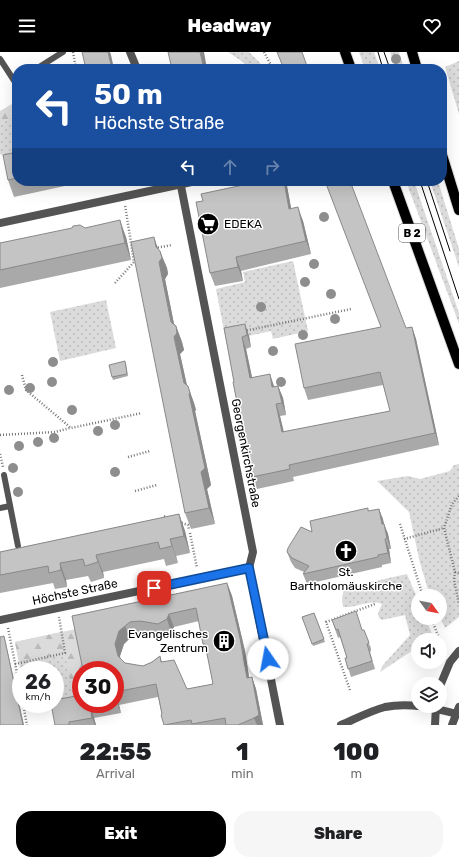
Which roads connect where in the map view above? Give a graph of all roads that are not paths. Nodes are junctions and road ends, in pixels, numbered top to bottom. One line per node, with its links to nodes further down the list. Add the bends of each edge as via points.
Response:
1 (63, 52): 6 (lane)
2 (130, 52): 7 (street)
3 (345, 52): 8 (main road)
4 (412, 52): 9 (main road)
5 (0, 59): 10 (lane)
6 (44, 64)
7 (135, 64)
8 (349, 64)
9 (416, 64)
10 (12, 77)
11 (447, 171): 15 (main road)
12 (168, 186): 16 (street)
13 (181, 186): 22 (street, Georgenkirchstraße, via 254,552)
14 (395, 186): 17 (main road, B 2)
15 (459, 210)
16 (0, 223)
17 (459, 364)
18 (4, 475): 19 (lane)
19 (10, 506): 20 (lane); 21 (lane)
20 (0, 508)
21 (18, 546)
22 (249, 568): 23 (street, Höchste Straße); 30 (street, Georgenkirchstraße)
23 (0, 620)
24 (459, 651): 25 (street, via 450,662)
25 (444, 677)
26 (411, 706): 31 (street, via 386,707)
27 (447, 709): 28 (street)
28 (458, 711): 33 (street)
29 (435, 713): 32 (street)
30 (280, 725)
31 (342, 725)
32 (435, 725)
33 (452, 725)

